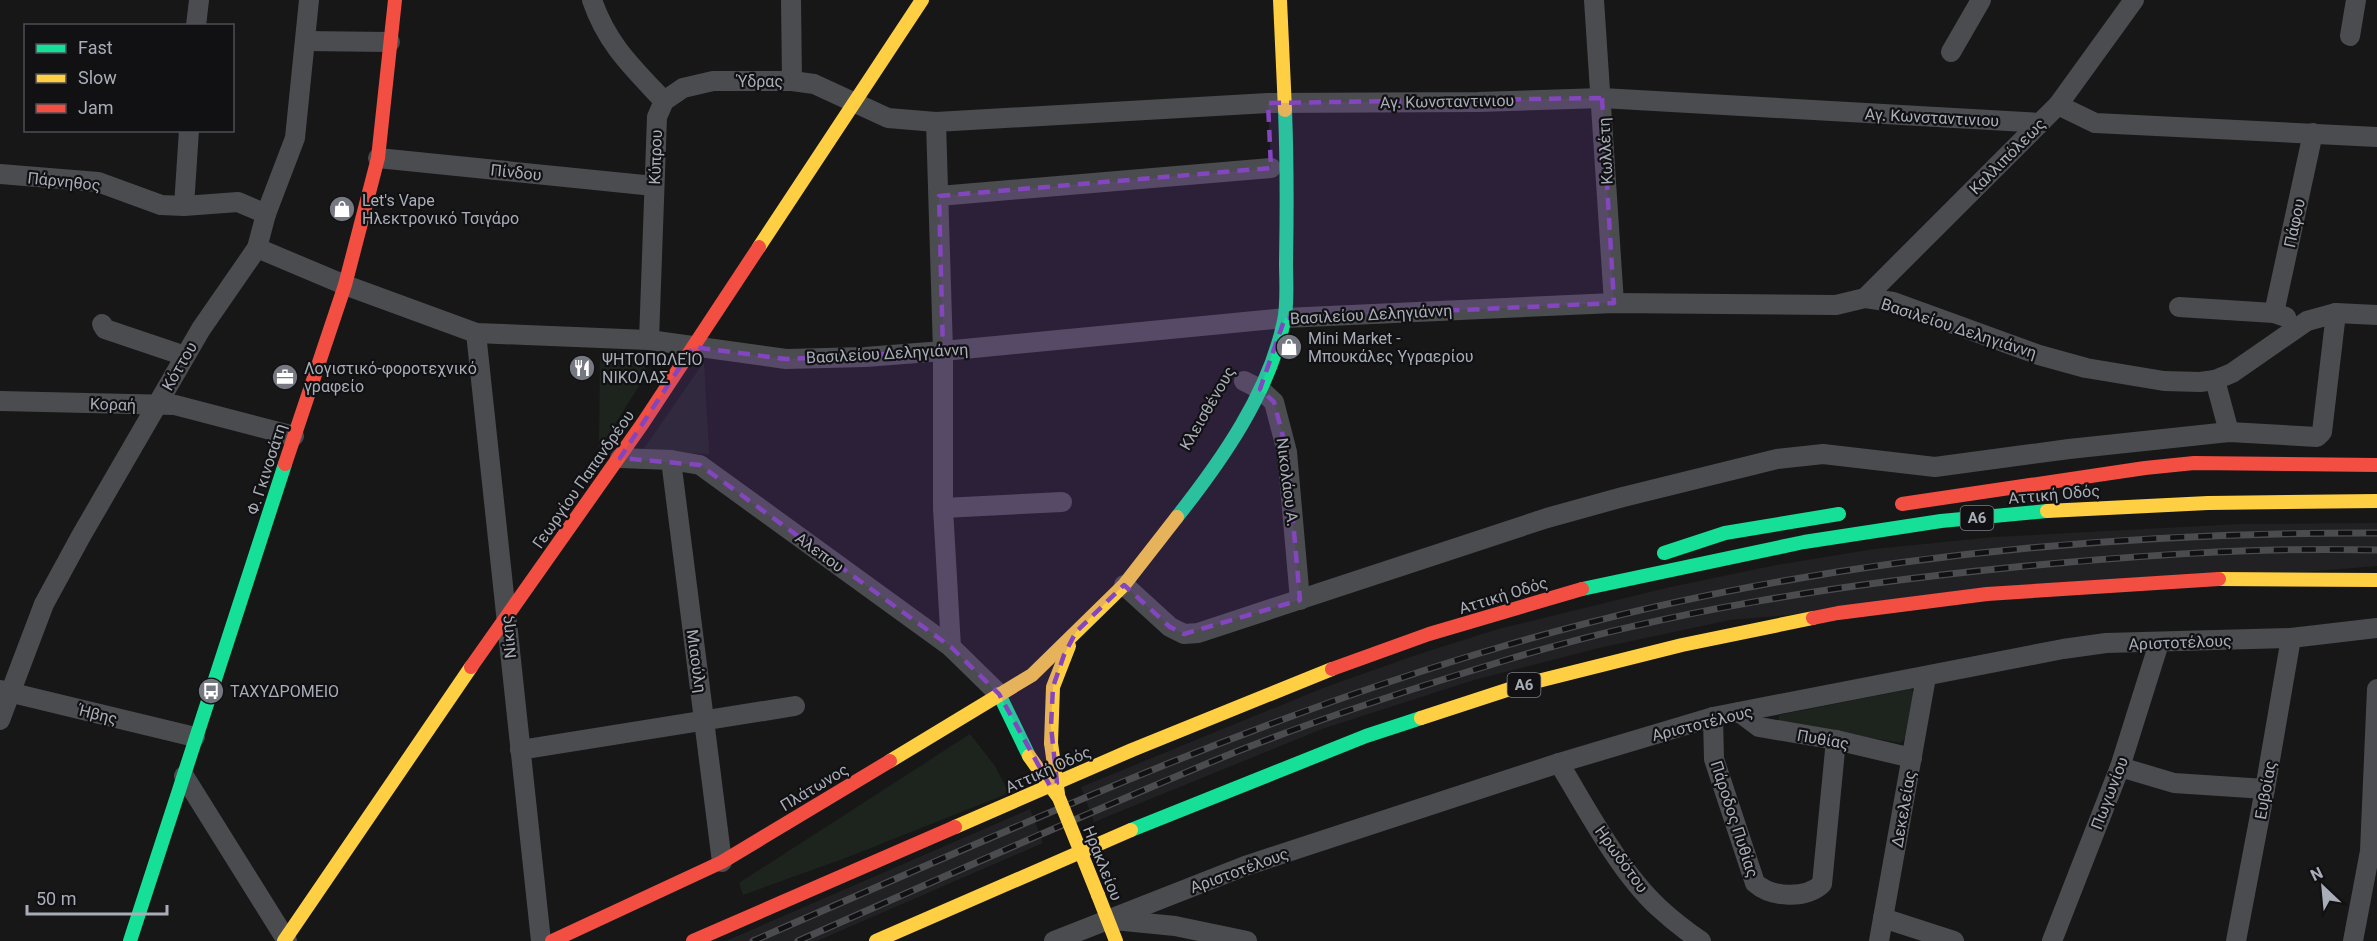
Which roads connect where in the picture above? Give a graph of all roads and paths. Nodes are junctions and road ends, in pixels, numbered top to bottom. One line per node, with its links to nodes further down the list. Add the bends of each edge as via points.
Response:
1 (199, 0): 12 (street)
2 (309, 0): 14 (street, Κόττου)
3 (395, 0): 15 (main road, Φ. Γκινοσάτη)
4 (592, 0): 19 (street, via 601,25 623,57)
5 (791, 0): 17 (street)
6 (922, 0): 21 (main road, Γεωργίου Παπανδρέου)
7 (1280, 0): 20 (main road)
8 (1594, 0): 18 (street, Κωλλέτη)
9 (1981, 0): 16 (street)
10 (2134, 0): 22 (street, Καλλιπόλεως)
11 (2356, 0): 13 (street)
12 (196, 24)
13 (2350, 36)
14 (305, 41): 15 (street); 34 (street, Κόττου, via 295,138)
15 (390, 42): 28 (main road, Φ. Γκινοσάτη)
16 (1951, 52)
17 (792, 81): 19 (street, Ύδρας, via 713,81 683,88); 21 (street, Ύδρας, via 814,84)
18 (1602, 98): 20 (street, Αγ. Κωνσταντινιου); 24 (street, Αγ. Κωνσταντινιου); 38 (street, Κωλλέτη)
19 (664, 101): 31 (street, Κύπρου, via 657,117)
20 (1272, 102): 23 (street, Αγ. Κωνσταντινιου); 43 (main road, via 1288,176)
21 (855, 104): 23 (street, Αγ. Κωνσταντινιου, via 888,118); 48 (main road, Γεωργίου Παπανδρέου)
22 (2058, 105): 24 (street, Καλλιπόλεως); 26 (street, via 2095,123)
23 (936, 122): 32 (street)
24 (2041, 123): 37 (street, Καλλιπόλεως)
25 (189, 132): 33 (street)
26 (2313, 132): 27 (street); 40 (street, Πάφου)
27 (2377, 137)
28 (378, 158): 31 (street, Πίνδου); 36 (main road, Φ. Γκινοσάτη)
29 (1271, 168): 32 (street)
30 (0, 174): 33 (street, Πάρνηθος, via 98,182 160,205)
31 (654, 186): 47 (street, Κύπρου)
32 (939, 196): 49 (street)
33 (184, 206): 34 (street, Πάρνηθος, via 238,202)
34 (266, 214): 35 (street, Κόττου)
35 (257, 248): 36 (street); 50 (street, Κόττου)
36 (345, 285): 46 (street, Βασιλείου Δεληγιάννη); 56 (main road, Φ. Γκινοσάτη)
37 (1865, 298): 38 (street, Βασιλείου Δεληγιάννη, via 1836,305); 51 (street, Βασιλείου Δεληγιάννη, via 1893,302 2086,368 2164,381)
38 (1614, 303): 43 (street, Βασιλείου Δεληγιάννη)
39 (2179, 307): 40 (street)
40 (2274, 313): 45 (street)
41 (2336, 313): 42 (street, Βασιλείου Δεληγιάννη); 45 (street, Βασιλείου Δεληγιάννη); 55 (street, via 2322,432 2317,437 2308,437)
42 (2377, 315)
43 (1271, 319): 49 (street, Βασιλείου Δεληγιάννη); 52 (main road, via 1279,342)
44 (102, 324): 50 (street, via 105,329)
45 (2298, 326): 51 (street, Βασιλείου Δεληγιάννη, via 2247,364)
46 (476, 333): 47 (street, Βασιλείου Δεληγιάννη); 71 (street, Νίκης)
47 (649, 340): 48 (street, Βασιλείου Δεληγιάννη)
48 (693, 347): 49 (street, Βασιλείου Δεληγιάννη, via 786,359); 57 (main road, Γεωργίου Παπανδρέου)
49 (943, 351): 63 (street)
50 (185, 356): 54 (street, Κόττου)
51 (2215, 380): 55 (street)
52 (1248, 384): 67 (main road, via 1244,420 1192,498); 70 (street, Νικολάου Α., via 1274,402 1287,452)
53 (0, 401): 54 (street, Κοραή)
54 (156, 405): 56 (street, Κοραή, via 175,405); 80 (street, Κόττου, via 44,604)
55 (2229, 432): 70 (street, via 1935,467 1823,454 1777,459 1547,518)
56 (294, 436): 87 (main road, Φ. Γκινοσάτη)
57 (620, 458): 58 (street, Αλεπου); 71 (main road, Γεωργίου Παπανδρέου)
58 (671, 460): 76 (street, Αλεπου, via 700,465); 86 (street, Μιαούλη)
59 (2377, 465): 62 (main road, via 2194,463)
60 (2377, 501): 68 (main road, Αττική Οδός / Α6, via 2077,508 1941,521 1804,542)
61 (1062, 502): 63 (street)
62 (1883, 507)
63 (943, 508): 76 (street)
64 (1848, 512): 68 (main road, via 1725,533 1667,551)
65 (2211, 579): 66 (main road, Α6); 69 (main road); 104 (main road, Α6, via 1987,594 1838,613 1682,645 1521,686 1366,736 1160,817)
66 (2377, 580)
67 (1124, 585): 70 (street, via 1170,627 1184,634); 73 (main road)
68 (1582, 589): 103 (main road, Αττική Οδός / Α6, via 1430,634 1326,671 1132,750)
69 (2377, 593)
70 (1300, 600)
71 (506, 616): 89 (street, Νίκης); 99 (main road, Γεωργίου Παπανδρέου)
72 (2377, 628): 74 (street, Αριστοτέλους)
73 (1076, 632): 81 (main road, Πλάτωνος, via 1032,675); 95 (main road, Ηρακλείου, bridge, via 1053,687 1052,743)
74 (2291, 638): 75 (street, Αριστοτέλους); 94 (street, Ευβοίας)
75 (2159, 643): 78 (street, Αριστοτέλους, via 2063,649); 92 (street, Πωγωνίου)
76 (951, 647): 81 (street, Αλεπου)
77 (1017, 668): 81 (main road)
78 (1926, 677): 83 (street, Αριστοτέλους); 90 (street, Δεκελείας)
79 (2377, 689): 113 (street, via 2370,851)
80 (5, 692): 85 (street, Κόττου); 87 (street, Ήβης)
81 (999, 694): 95 (main road, Ηρακλείου, bridge, via 1029,756); 96 (main road, Πλάτωνος)
82 (795, 706): 86 (street)
83 (1739, 712): 84 (street, Αριστοτέλους); 88 (street, Πυθίας, via 1759,727)
84 (1713, 717): 88 (street, Πάροδος Πυθίας, via 1714,759 1755,883 1773,892 1804,895 1822,884); 91 (street, Αριστοτέλους)
85 (0, 720)
86 (705, 720): 89 (street); 96 (street, Μιαούλη)
87 (195, 737): 93 (main road, Φ. Γκινοσάτη)
88 (1836, 740): 90 (street, Πυθίας)
89 (520, 750): 101 (street, Νίκης)
90 (1912, 758): 97 (street, Δεκελείας)
91 (1559, 764): 98 (street, Αριστοτέλους, via 1245,866); 108 (street, Ηρωδότου, via 1629,873 1656,906)
92 (2120, 767): 94 (street, via 2174,783); 111 (street, Πωγωνίου)
93 (184, 776): 99 (street); 100 (main road, Φ. Γκινοσάτη)
94 (2265, 789): 112 (street, Ευβοίας)
95 (1059, 798): 98 (main road, Ηρακλείου, bridge)
96 (722, 862): 102 (main road, Πλάτωνος)
97 (1883, 918): 109 (street, Δεκελείας); 110 (street)
98 (1108, 920): 105 (street, Αριστοτέλους); 106 (main road, Ηρακλείου); 107 (street, via 1175,926)
99 (285, 940)
100 (130, 941)
101 (540, 941)
102 (552, 941)
103 (693, 941)
104 (876, 941)
105 (1054, 941)
106 (1116, 941)
107 (1247, 941)
108 (1701, 941)
109 (1879, 941)
110 (1954, 941)
111 (2052, 941)
112 (2236, 941)
113 (2353, 941)

